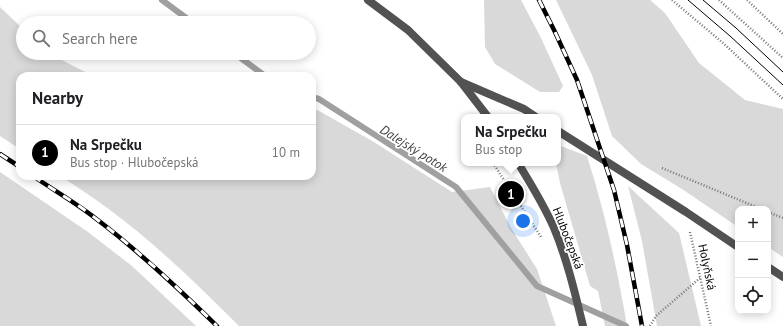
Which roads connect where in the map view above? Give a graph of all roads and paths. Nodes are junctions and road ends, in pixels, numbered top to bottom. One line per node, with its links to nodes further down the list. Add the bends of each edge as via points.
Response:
1 (368, 0): 7 (street, via 408,30)
2 (672, 0): 8 (path)
3 (747, 0): 5 (path)
4 (721, 1): 6 (path)
5 (783, 34)
6 (783, 58)
7 (461, 82): 9 (street); 10 (street)
8 (783, 99)
9 (486, 114)
10 (532, 114)
11 (561, 133): 16 (street)
12 (494, 166): 19 (path)
13 (520, 166): 24 (street, Hlubočepská, via 554,228 571,278)
14 (662, 168): 15 (path)
15 (754, 206)
16 (686, 212): 20 (street); 23 (path, Holyňská)
17 (771, 213): 18 (path)
18 (783, 218)
19 (543, 240)
20 (735, 245)
21 (771, 269): 22 (street)
22 (783, 277)
23 (700, 278): 25 (path, via 656,316); 26 (path, Holyňská)
24 (583, 326)
25 (650, 326)
26 (710, 326)

